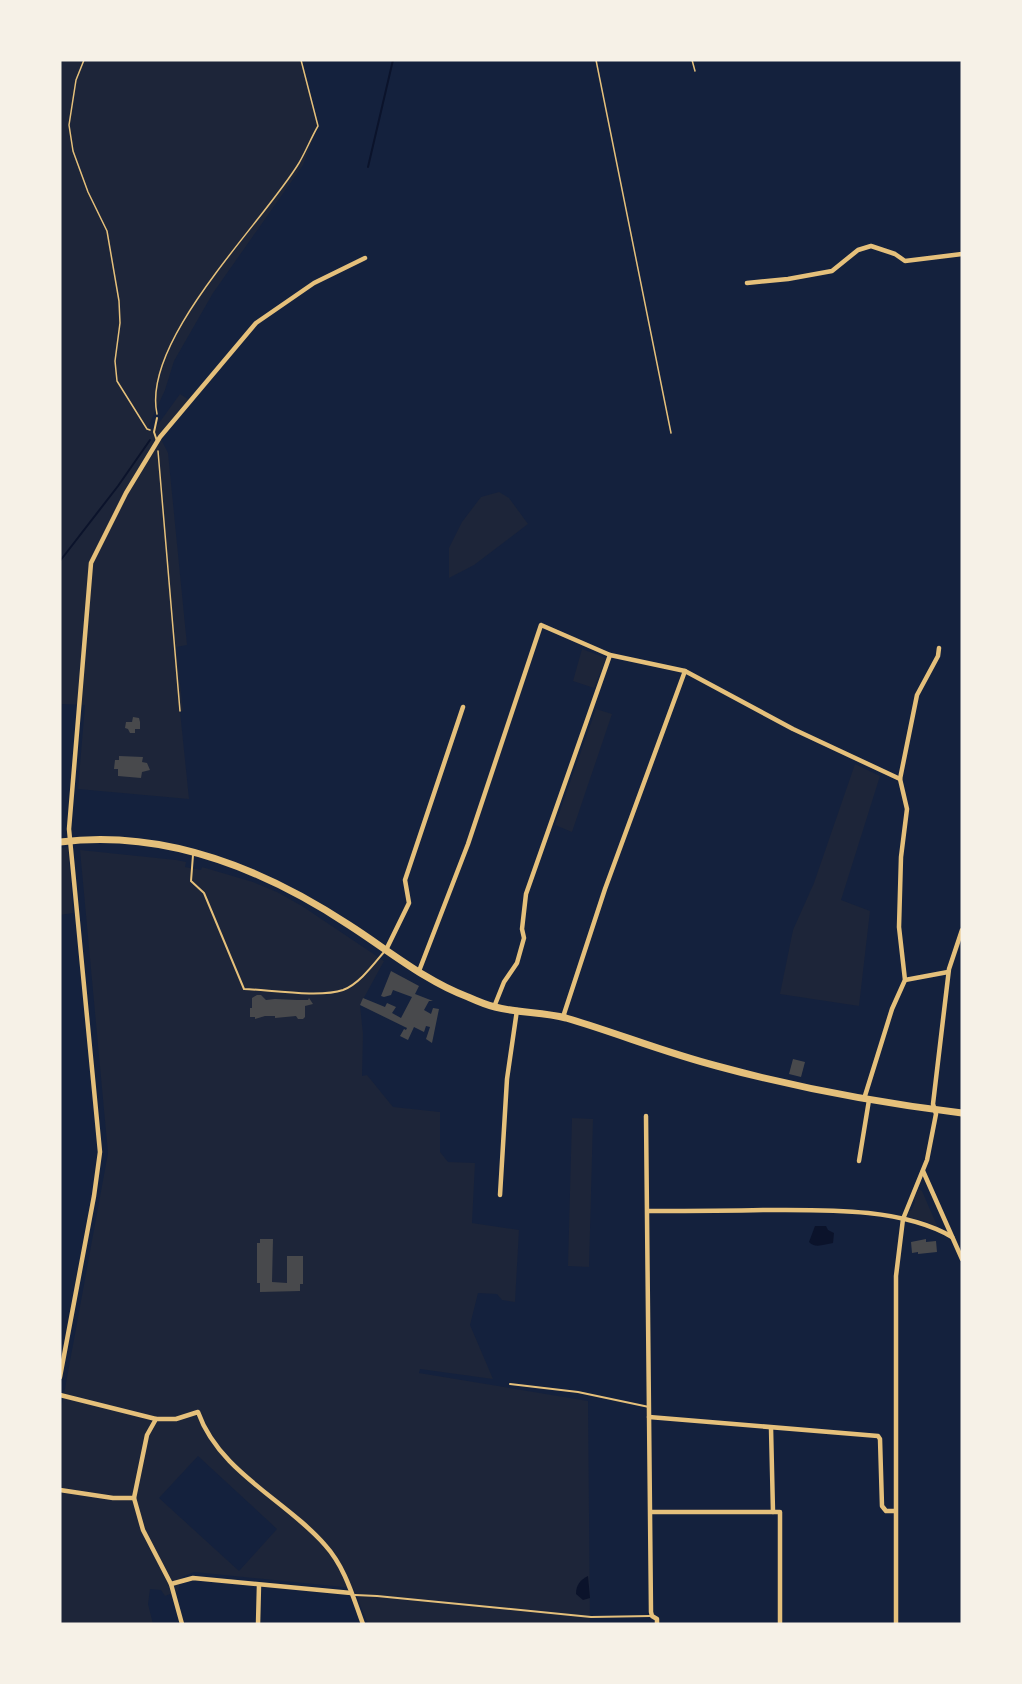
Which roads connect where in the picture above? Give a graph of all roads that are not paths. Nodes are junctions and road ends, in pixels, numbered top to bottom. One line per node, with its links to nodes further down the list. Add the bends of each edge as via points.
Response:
1 (962, 254): 3 (street, via 905,261 871,246 858,250 832,271)
2 (364, 258): 5 (street, via 314,283 256,323)
3 (747, 283)
4 (158, 418): 5 (lane, via 154,432)
5 (158, 441): 11 (street, via 126,493 91,564)
6 (939, 648): 10 (street, via 917,695)
7 (610, 655): 8 (street); 16 (street, via 541,625 468,844); 19 (street, via 526,894 524,938 517,963)
8 (685, 671): 10 (street, via 793,729); 21 (street, via 604,889)
9 (463, 707): 15 (street, via 405,880 409,903)
10 (900, 779): 18 (street, via 906,809 899,927)
11 (70, 841): 12 (main road); 13 (main road, via 123,842); 33 (street, via 100,1152)
12 (60, 842)
13 (192, 852): 15 (main road, via 239,866 286,887); 15 (lane, via 195,858 191,881 204,893 244,989 317,993 343,990)
14 (962, 930): 17 (street)
15 (386, 950): 16 (main road)
16 (419, 971): 19 (main road, via 449,989)
17 (948, 972): 18 (street); 23 (street)
18 (904, 980): 22 (street)
19 (494, 1007): 20 (main road)
20 (517, 1010): 21 (main road); 28 (street, via 507,1079)
21 (563, 1017): 22 (main road, via 717,1066)
22 (867, 1100): 23 (main road); 26 (street)
23 (933, 1109): 24 (main road); 27 (street, via 936,1114)
24 (962, 1113)
25 (646, 1116): 29 (street)
26 (859, 1161)
27 (924, 1171): 30 (street); 31 (street)
28 (500, 1195)
29 (648, 1211): 30 (street, via 820,1210); 36 (street)
30 (903, 1219): 31 (street); 42 (street, via 896,1276)
31 (952, 1237): 32 (street)
32 (962, 1259)
33 (60, 1377)
34 (510, 1383): 36 (lane)
35 (60, 1395): 38 (street)
36 (649, 1407): 37 (street)
37 (649, 1417): 39 (street); 43 (street)
38 (156, 1419): 41 (street, via 147,1435); 47 (street, via 177,1419 198,1412 208,1436 226,1457 325,1544 340,1565)
39 (771, 1428): 42 (street, via 878,1436 882,1506 886,1511); 44 (street)
40 (60, 1490): 41 (street)
41 (134, 1498): 45 (street, via 143,1530)
42 (895, 1511): 54 (street)
43 (651, 1512): 44 (street); 48 (street)
44 (772, 1512): 53 (street, via 780,1512)
45 (171, 1584): 46 (street, via 193,1578); 49 (street)
46 (259, 1585): 47 (street); 50 (street)
47 (352, 1594): 48 (lane, via 591,1617); 51 (street)
48 (652, 1616): 52 (street)
49 (182, 1624)
50 (258, 1624)
51 (363, 1624)
52 (657, 1624)
53 (780, 1624)
54 (896, 1624)

